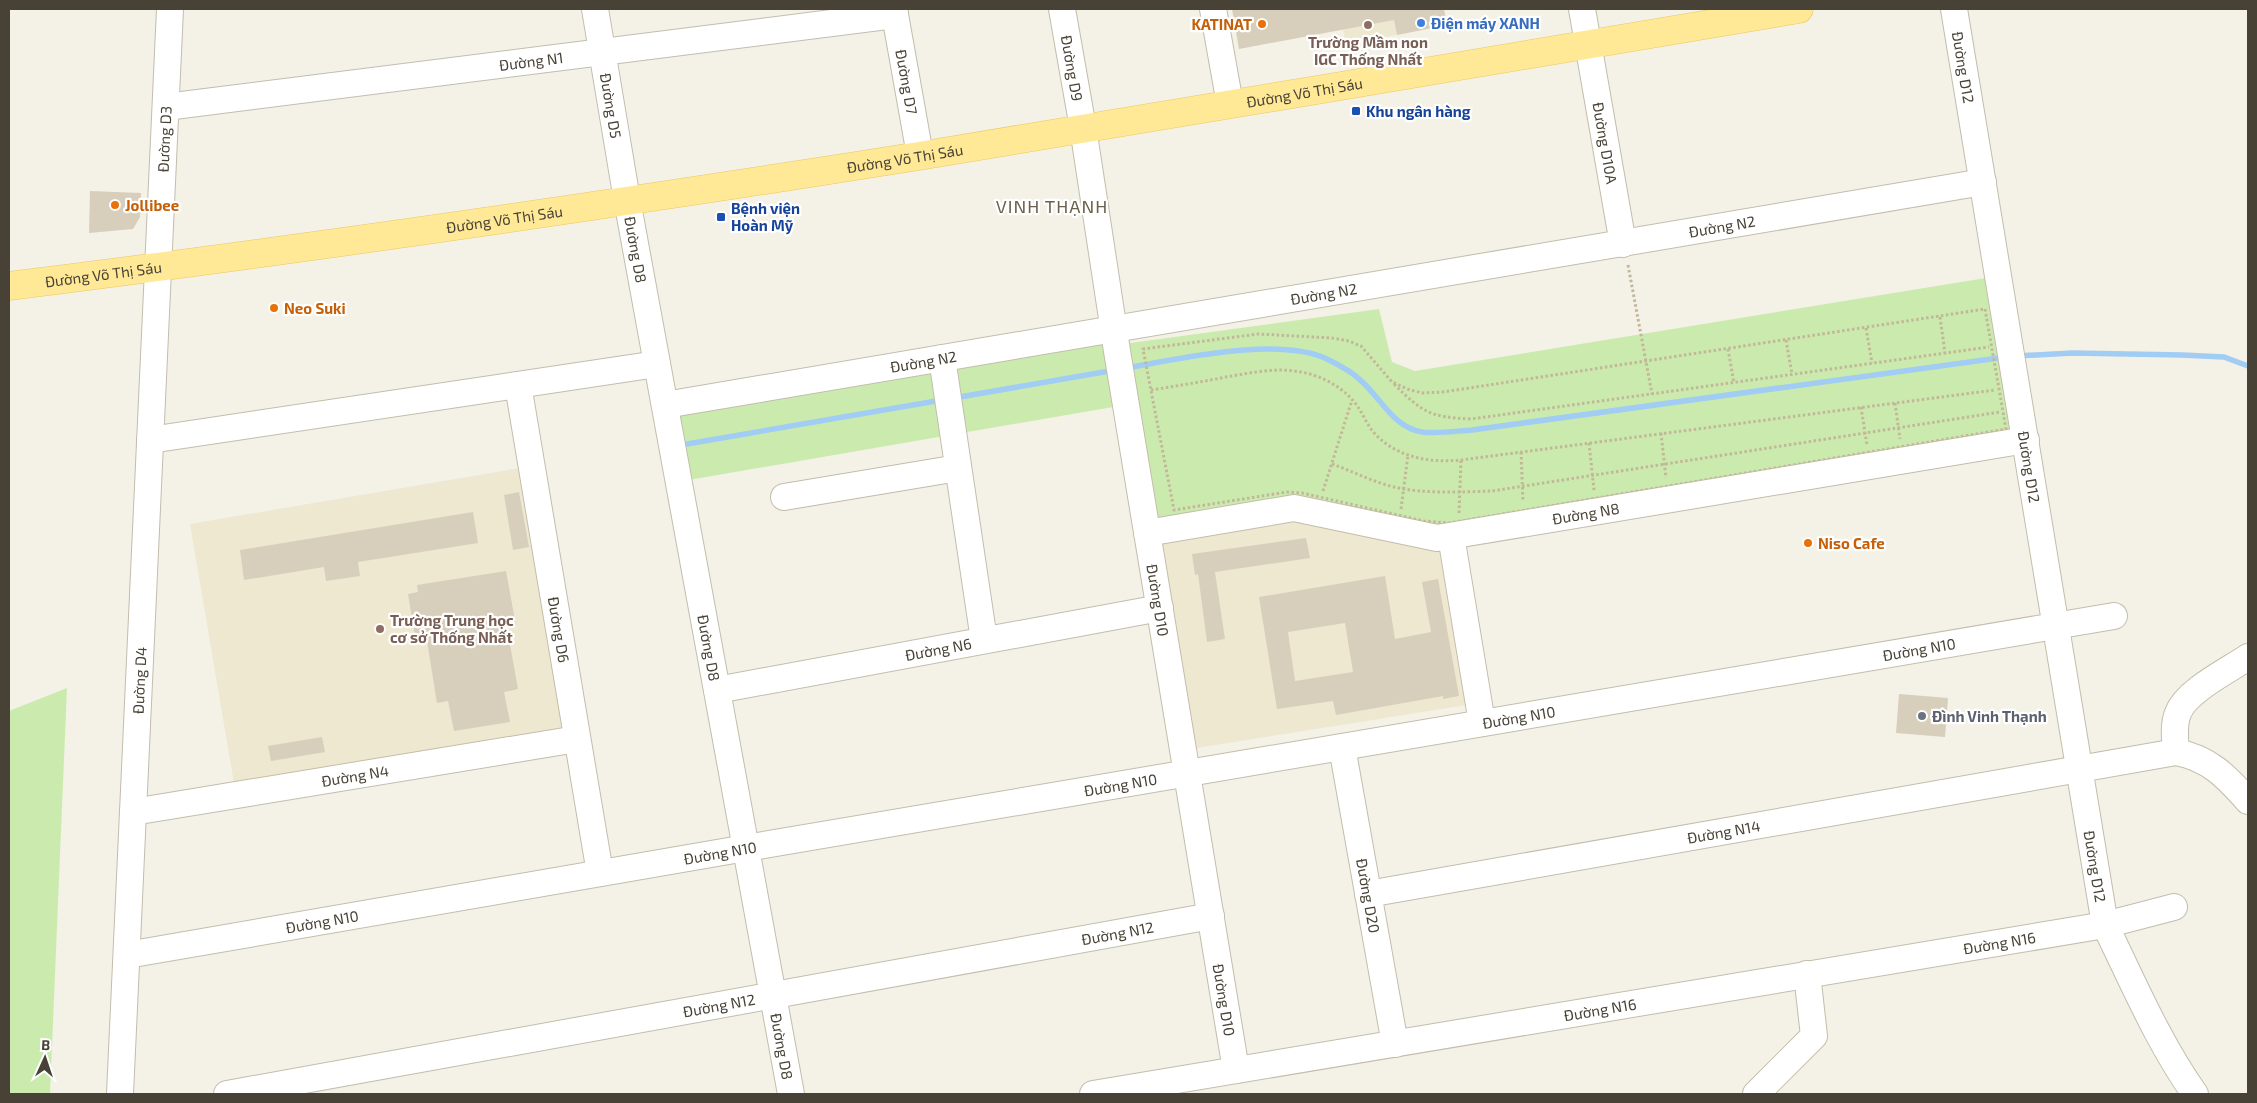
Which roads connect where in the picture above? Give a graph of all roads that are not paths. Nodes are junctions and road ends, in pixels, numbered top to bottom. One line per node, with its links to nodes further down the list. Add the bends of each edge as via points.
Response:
1 (170, 9): 12 (street, Đường D3)
2 (595, 9): 10 (street, Đường D5)
3 (1062, 9): 13 (street, Đường D9)
4 (1213, 9): 11 (street)
5 (1582, 9): 9 (street, Đường D10A)
6 (1799, 9): 9 (main road, Đường Võ Thị Sáu)
7 (1954, 9): 15 (street, Đường D12)
8 (895, 12): 10 (street, Đường N1); 14 (street, Đường D7)
9 (1588, 43): 11 (main road, Đường Võ Thị Sáu); 17 (street, Đường D10A)
10 (602, 52): 12 (street, Đường N1); 16 (street, Đường D5)
11 (1230, 104): 13 (main road, Đường Võ Thị Sáu)
12 (166, 107): 18 (street, Đường D3)
13 (1083, 128): 14 (main road, Đường Võ Thị Sáu); 20 (street, Đường D10)
14 (920, 155): 16 (main road, Đường Võ Thị Sáu)
15 (1983, 182): 17 (street, Đường N2); 25 (street, Đường D12, via 2001,345)
16 (627, 200): 18 (main road, Đường Võ Thị Sáu); 22 (street, Đường D8)
17 (1623, 244): 20 (street, Đường N2)
18 (158, 268): 19 (main road, Đường Võ Thị Sáu); 26 (street, Đường D4)
19 (9, 286)
20 (1115, 340): 21 (street, Đường N2); 30 (street, Đường D10)
21 (942, 358): 24 (street, Đường N2); 27 (street)
22 (657, 364): 23 (street); 24 (street, Đường D8)
23 (518, 385): 26 (street); 38 (street, Đường D6)
24 (665, 405): 36 (street, Đường D8)
25 (2016, 435): 29 (street, Đường N8); 33 (street, Đường D12)
26 (150, 440): 44 (street, Đường D4)
27 (958, 468): 28 (street); 34 (street)
28 (784, 497)
29 (1455, 529): 30 (street, Đường N8, via 1437,538 1294,508); 37 (street)
30 (1147, 533): 31 (street, Đường D10)
31 (1160, 608): 34 (street, Đường N6); 42 (street, Đường D10)
32 (2114, 616): 33 (street, Đường N10)
33 (2056, 626): 37 (street, Đường N10); 41 (street, Đường D12)
34 (984, 640): 36 (street, Đường N6)
35 (2248, 657): 40 (street, via 2182,704 2175,725)
36 (717, 690): 45 (street, Đường D8)
37 (1482, 723): 39 (street, Đường N10)
38 (578, 739): 44 (street, Đường N4); 46 (street, Đường D6)
39 (1342, 747): 42 (street, Đường N10); 47 (street, Đường D20)
40 (2176, 752): 41 (street, Đường N14); 43 (street, via 2218,769)
41 (2080, 768): 47 (street, Đường N14); 50 (street, Đường D12)
42 (1187, 773): 45 (street, Đường N10); 49 (street, Đường D10)
43 (2248, 801)
44 (133, 812): 51 (street, Đường D4)
45 (746, 848): 46 (street, Đường N10); 53 (street, Đường D8)
46 (600, 873): 51 (street, Đường N10)
47 (1368, 894): 54 (street, Đường D20)
48 (2174, 908): 50 (street, Đường N16)
49 (1211, 916): 53 (street, Đường N12); 55 (street, Đường D10)
50 (2105, 924): 52 (street, Đường N16); 61 (street, Đường D12, via 2153,1024)
51 (127, 955): 56 (street, Đường D4)
52 (1807, 974): 54 (street, Đường N16); 60 (street, via 1814,1036)
53 (773, 995): 57 (street, Đường N12); 58 (street, Đường D8)
54 (1395, 1044): 55 (street, Đường N16)
55 (1236, 1070): 59 (street, Đường N16)
56 (120, 1094)
57 (227, 1094)
58 (792, 1094)
59 (1094, 1094)
60 (1756, 1094)
61 (2195, 1094)

